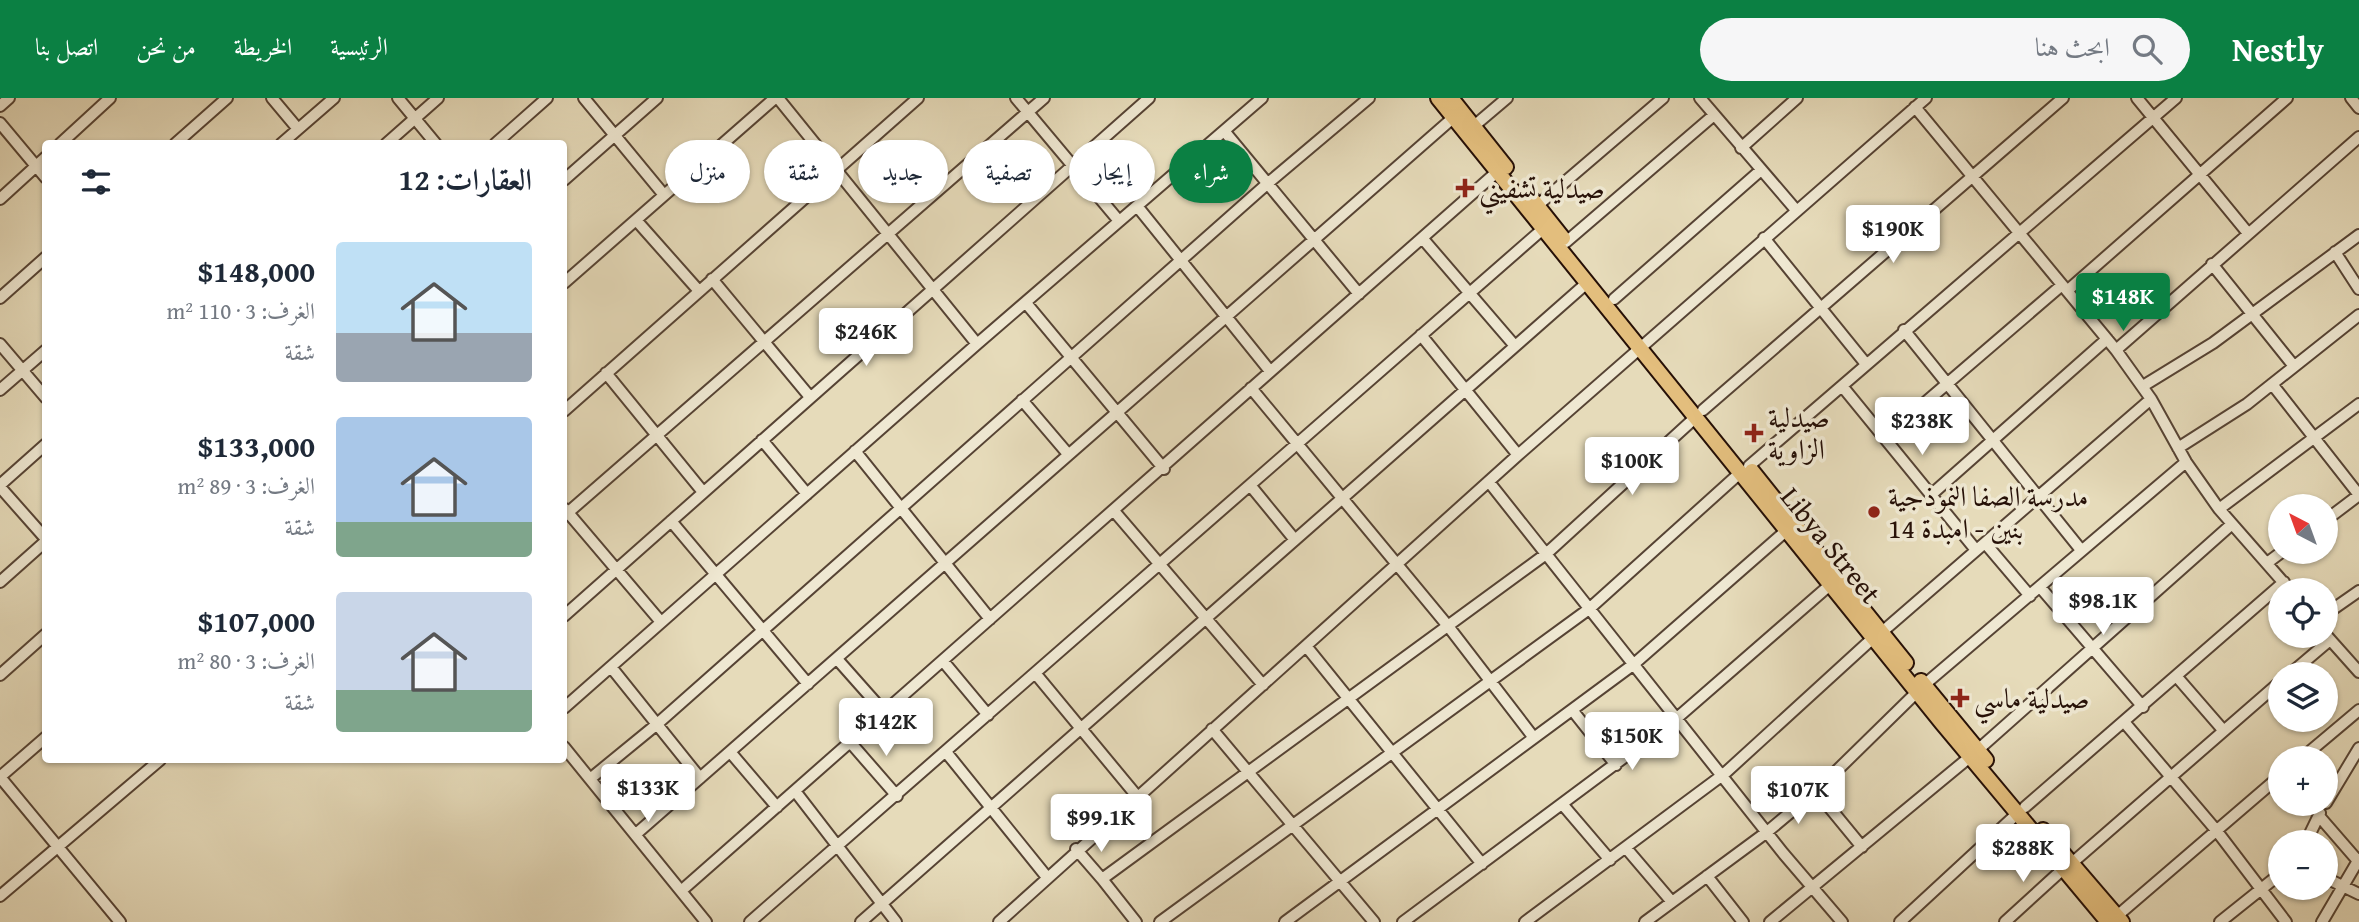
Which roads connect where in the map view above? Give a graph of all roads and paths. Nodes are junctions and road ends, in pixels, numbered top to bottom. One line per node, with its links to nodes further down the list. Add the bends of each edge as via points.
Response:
1 (9, 98): 30 (street)
2 (110, 98): 44 (street)
3 (227, 98): 45 (street)
4 (272, 98): 40 (street)
5 (334, 98): 40 (street)
6 (398, 98): 37 (street)
7 (438, 98): 37 (street)
8 (547, 98): 49 (street)
9 (584, 98): 42 (street)
10 (657, 98): 42 (street)
11 (776, 98): 50 (street); 66 (street)
12 (918, 98): 54 (street)
13 (1016, 98): 33 (street)
14 (1044, 98): 33 (street)
15 (1149, 98): 51 (street)
16 (1262, 98): 41 (street)
17 (1369, 98): 65 (street)
18 (1438, 98): 35 (main road, Libya Street)
19 (1451, 98): 39 (main road, Libya Street)
20 (1507, 98): 39 (street)
21 (1663, 98): 71 (street)
22 (1700, 98): 34 (street)
23 (1797, 98): 52 (street)
24 (1926, 98): 31 (street)
25 (2063, 98): 61 (street)
26 (2137, 98): 36 (street)
27 (2176, 98): 36 (street)
28 (2287, 98): 62 (street)
29 (2351, 98): 32 (street)
30 (0, 106)
31 (1915, 107): 61 (street); 72 (street)
32 (2359, 108)
33 (1027, 113): 55 (street); 78 (street)
34 (1714, 115): 52 (street); 83 (street)
35 (1454, 117): 59 (main road, Libya Street); 81 (street)
36 (2153, 118): 62 (street); 76 (street)
37 (415, 119): 47 (street); 48 (street)
38 (0, 123): 56 (street)
39 (1474, 127): 71 (main road, Libya Street)
40 (298, 129): 46 (street)
41 (1225, 132): 65 (street); 70 (street)
42 (614, 135): 63 (street); 66 (street)
43 (2359, 137): 77 (street)
44 (64, 140)
45 (180, 140)
46 (286, 140)
47 (391, 140)
48 (433, 140)
49 (500, 140)
50 (812, 140)
51 (1103, 140)
52 (1741, 148): 58 (street)
53 (42, 161): 56 (street)
54 (844, 161)
55 (1069, 162)
56 (36, 166): 60 (street); 67 (street)
57 (1069, 170): 92 (street)
58 (1761, 170): 72 (street); 98 (street)
59 (1498, 171): 75 (main road, Libya Street); 82 (street)
60 (42, 173)
61 (1973, 175): 76 (street); 100 (street)
62 (2200, 176): 77 (street); 91 (street)
63 (567, 177)
64 (844, 178): 78 (street)
65 (1267, 184): 81 (street); 85 (street)
66 (664, 195): 73 (street)
67 (0, 199)
68 (797, 203): 88 (street)
69 (1103, 203): 74 (street)
70 (1137, 205): 74 (street); 85 (street)
71 (1538, 205): 83 (main road, Libya Street)
72 (1796, 210): 80 (street)
73 (636, 220): 89 (street); 94 (street)
74 (1118, 221): 99 (street)
75 (1544, 228): 90 (main road, Libya Street); 95 (street)
76 (2018, 231): 91 (street); 104 (street)
77 (2247, 232): 87 (street)
78 (888, 233): 92 (street); 107 (street)
79 (2359, 235): 84 (street)
80 (1764, 238): 100 (street); 110 (street)
81 (1313, 239): 96 (street); 103 (street)
82 (1423, 239): 95 (street); 96 (street)
83 (1566, 242): 98 (main road, Libya Street)
84 (2335, 252): 93 (street); 101 (street)
85 (1181, 260): 103 (street); 114 (street)
86 (42, 261): 97 (street)
87 (2212, 264): 101 (street); 112 (street)
88 (712, 279): 94 (street); 107 (street)
89 (567, 280)
90 (1588, 282): 110 (main road, Libya Street); 111 (street)
91 (2064, 288): 106 (street); 121 (street)
92 (932, 289): 109 (street); 128 (street)
93 (2359, 289)
94 (699, 291): 119 (street)
95 (1469, 292): 105 (street); 111 (street)
96 (1359, 294): 118 (street)
97 (0, 298)
98 (1614, 299): 110 (main road, Libya Street)
99 (1026, 303): 109 (street); 114 (street)
100 (1819, 308): 115 (street); 134 (street)
101 (2252, 312): 116 (street); 123 (street, via 2213,343)
102 (2359, 315): 116 (street)
103 (1225, 317): 118 (street); 133 (street)
104 (1904, 330): 115 (street); 121 (street)
105 (1421, 335): 126 (street); 140 (street)
106 (2107, 339): 112 (street); 139 (street)
107 (763, 342): 128 (street); 135 (street)
108 (0, 344): 117 (street)
109 (977, 344): 143 (street)
110 (1644, 344): 134 (main road, Libya Street); 145 (street)
111 (1516, 346): 126 (street)
112 (2116, 350): 123 (street)
113 (42, 353): 117 (street)
114 (1071, 356): 130 (street); 133 (street)
115 (1866, 364): 122 (street)
116 (2293, 365): 120 (street)
117 (22, 370): 125 (street); 127 (street)
118 (1270, 371): 124 (street)
119 (606, 373): 132 (street); 135 (street)
120 (2272, 384): 136 (street); 142 (street)
121 (1947, 385): 137 (street); 139 (street)
122 (1842, 386): 137 (street); 148 (street)
123 (2143, 386): 129 (street)
124 (1251, 388): 140 (street); 147 (street)
125 (0, 390)
126 (1465, 390): 145 (street); 157 (street)
127 (42, 393)
128 (810, 397): 138 (street)
129 (2151, 399): 142 (street); 156 (street)
130 (1022, 400): 144 (street); 158 (street)
131 (2359, 404): 136 (street)
132 (567, 408)
133 (1116, 412): 144 (street); 147 (street)
134 (1700, 413): 148 (main road, Libya Street); 172 (street)
135 (657, 436): 152 (street); 160 (street)
136 (2316, 436): 155 (street); 159 (street)
137 (1885, 437): 154 (street)
138 (762, 440): 152 (street); 153 (street)
139 (1991, 442): 154 (street); 156 (street)
140 (1297, 444): 150 (street); 157 (street)
141 (42, 448): 151 (street)
142 (2178, 448): 146 (street)
143 (855, 451): 153 (street); 158 (street)
144 (1068, 454): 173 (street)
145 (1518, 455): 149 (street)
146 (2186, 462): 159 (street); 171 (street)
147 (1164, 468): 161 (street)
148 (1745, 469): 166 (main road, Libya Street); 179 (main road, Libya Street); 187 (street)
149 (1489, 482): 172 (street); 176 (street)
150 (1250, 485): 168 (street); 174 (street)
151 (0, 486): 167 (street)
152 (703, 492): 164 (street)
153 (807, 494): 178 (street)
154 (1932, 494): 170 (street)
155 (2359, 495): 162 (street)
156 (2037, 498): 170 (street); 171 (street)
157 (1342, 499): 168 (street); 176 (street)
158 (899, 508): 173 (street); 193 (street)
159 (2219, 509): 165 (street)
160 (567, 510)
161 (1114, 511): 174 (street); 190 (street)
162 (2338, 511)
163 (567, 514): 177 (street)
164 (671, 522): 177 (street); 178 (street)
165 (2232, 524): 175 (street); 197 (street)
166 (1787, 530): 179 (main road, Libya Street); 203 (street)
167 (42, 535)
168 (1295, 540): 189 (street)
169 (42, 544): 181 (street)
170 (1980, 547): 184 (street); 194 (street)
171 (2081, 550): 182 (street)
172 (1546, 554): 187 (street); 192 (street)
173 (944, 563): 190 (street); 200 (street)
174 (1159, 563): 189 (street); 206 (street)
175 (2267, 563): 180 (street)
176 (1397, 566): 192 (street); 196 (street)
177 (617, 569): 188 (street); 191 (street)
178 (715, 575): 191 (street); 193 (street)
179 (1828, 575): 194 (main road, Libya Street); 221 (street)
180 (2280, 578)
181 (0, 582)
182 (2040, 587): 184 (street); 197 (street)
183 (2359, 590): 186 (street)
184 (2030, 596): 212 (street)
185 (2268, 602): 208 (street)
186 (2338, 605)
187 (1589, 609): 203 (street); 209 (street)
188 (567, 613)
189 (1205, 618): 211 (street); 224 (street)
190 (990, 619): 201 (street)
191 (661, 622): 204 (street)
192 (1448, 626): 209 (street); 214 (street)
193 (762, 630): 210 (street); 223 (street)
194 (1878, 635): 212 (main road, Libya Street); 240 (street)
195 (42, 638): 207 (street)
196 (1306, 646): 211 (street); 214 (street)
197 (2092, 648): 216 (street); 236 (street)
198 (2317, 648): 202 (street)
199 (2338, 648): 205 (street)
200 (837, 659): 210 (street); 219 (street)
201 (943, 661): 219 (street); 220 (street)
202 (2302, 662)
203 (1634, 664): 218 (street); 221 (street)
204 (611, 667): 215 (street); 223 (street)
205 (2359, 672)
206 (1035, 673): 220 (street); 224 (street)
207 (0, 675)
208 (2177, 677): 216 (street); 226 (street)
209 (1491, 681): 227 (street); 234 (street)
210 (808, 684): 235 (street)
211 (1263, 685): 225 (street)
212 (1921, 689): 236 (main road, Libya Street); 247 (street)
213 (2268, 692): 226 (street)
214 (1349, 696): 234 (street); 239 (street)
215 (567, 705)
216 (2143, 706): 222 (street)
217 (2359, 710): 230 (street)
218 (1573, 711): 227 (street); 238 (street)
219 (884, 712): 229 (street)
220 (988, 715): 233 (street)
221 (1677, 718): 238 (street); 240 (street)
222 (2125, 723): 241 (street); 255 (street)
223 (656, 725): 242 (street); 243 (street)
224 (1079, 728): 249 (street); 253 (street)
225 (1212, 729): 239 (street); 249 (street)
226 (2223, 730): 241 (street)
227 (1534, 738): 254 (street)
228 (42, 741): 244 (street)
229 (850, 742): 248 (street); 250 (street)
230 (2316, 746)
231 (2359, 748): 245 (street)
232 (567, 751): 243 (street)
233 (946, 752): 250 (street); 253 (street)
234 (1394, 752): 254 (street); 257 (street)
235 (731, 753): 242 (street); 252 (street)
236 (1974, 753): 255 (main road, Libya Street); 263 (street)
237 (156, 763): 264 (street)
238 (1616, 765): 251 (street)
239 (1248, 770): 257 (street); 273 (street)
240 (1724, 774): 260 (street); 265 (street)
241 (2171, 776): 258 (street); 270 (street)
242 (700, 778): 261 (street)
243 (590, 779): 261 (street)
244 (2, 782): 264 (street)
245 (2338, 783)
246 (2268, 786): 258 (street)
247 (1816, 791): 260 (street); 263 (street)
248 (795, 792): 252 (street); 262 (street)
249 (1136, 795): 266 (street)
250 (897, 796): 262 (street)
251 (1563, 805): 267 (street); 269 (street)
252 (777, 807): 280 (street)
253 (990, 808): 271 (street); 284 (street)
254 (1438, 808): 269 (street); 274 (street)
255 (2022, 810): 270 (main road, Libya Street); 303 (street)
256 (2319, 816): 259 (street); 268 (street)
257 (1294, 825): 274 (street); 295 (street)
258 (2216, 830): 279 (street); 287 (street)
259 (2312, 830)
260 (1767, 832): 272 (street); 277 (street)
261 (636, 834): 280 (street)
262 (838, 847): 284 (street); 290 (street)
263 (1862, 847): 277 (street)
264 (56, 848): 282 (street); 286 (street)
265 (1626, 848): 267 (street); 283 (street)
266 (1076, 849): 271 (street); 273 (street)
267 (1609, 860): 288 (street)
268 (2359, 860): 278 (street)
269 (1482, 864): 285 (street)
270 (2068, 866): 287 (main road, Libya Street); 304 (street)
271 (1046, 876): 293 (street)
272 (1707, 876): 283 (street); 300 (street)
273 (1102, 879): 294 (street)
274 (1340, 880): 296 (street); 297 (street)
275 (2268, 884): 279 (street)
276 (2338, 884): 278 (street)
277 (1813, 887): 301 (street); 302 (street)
278 (2343, 887): 281 (street); 307 (street)
279 (2260, 890): 305 (street); 306 (street)
280 (681, 891): 289 (street)
281 (2359, 894)
282 (0, 896)
283 (1672, 902): 299 (street)
284 (882, 904): 291 (street); 292 (street)
285 (1416, 918): 298 (street)
286 (114, 920)
287 (2116, 920)
288 (1527, 921)
289 (706, 922)
290 (750, 922)
291 (861, 922)
292 (896, 922)
293 (999, 922)
294 (1136, 922)
295 (1160, 922)
296 (1285, 922)
297 (1374, 922)
298 (1403, 922)
299 (1645, 922)
300 (1743, 922)
301 (1770, 922)
302 (1842, 922)
303 (1900, 922)
304 (2005, 922)
305 (2220, 922)
306 (2286, 922)
307 (2322, 922)

